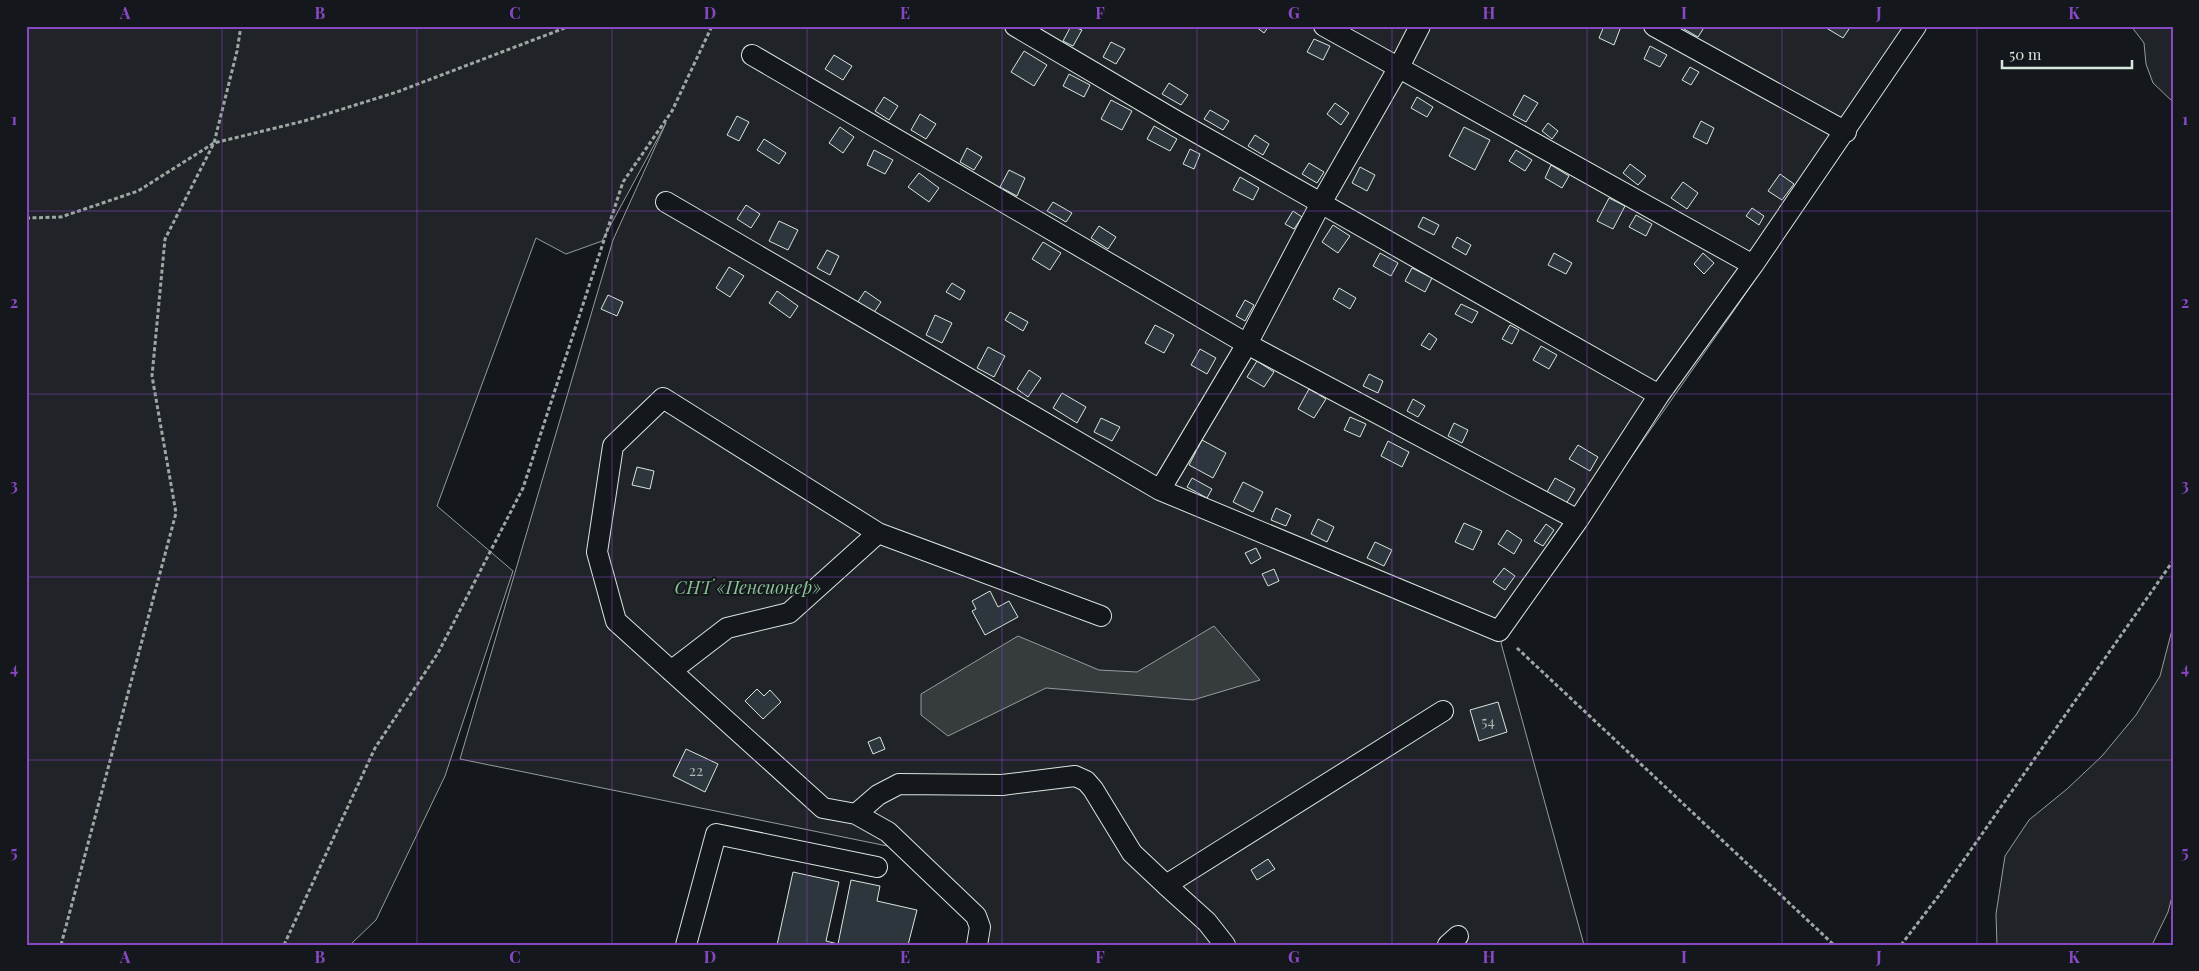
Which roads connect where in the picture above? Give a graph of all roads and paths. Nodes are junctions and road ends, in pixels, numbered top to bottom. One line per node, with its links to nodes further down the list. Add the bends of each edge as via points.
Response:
1 (241, 26): 12 (path)
2 (570, 26): 12 (path, via 397,92 304,121)
3 (712, 26): 31 (path, via 672,111 623,182 523,488 438,653 375,748)
4 (1015, 26): 14 (lane)
5 (1324, 26): 10 (lane)
6 (1420, 26): 10 (lane)
7 (1654, 26): 11 (lane)
8 (1916, 26): 11 (lane)
9 (752, 55): 17 (lane)
10 (1399, 67): 14 (lane); 16 (lane)
11 (1846, 132): 16 (lane)
12 (214, 143): 15 (path, via 138,191 61,218); 30 (path, via 164,239 152,376 176,513)
13 (666, 202): 19 (lane)
14 (1321, 203): 17 (lane); 18 (lane)
15 (26, 218)
16 (1753, 265): 18 (lane)
17 (1247, 344): 19 (lane); 20 (lane)
18 (1659, 395): 20 (lane)
19 (1160, 490): 20 (lane, via 1499,631)
20 (1578, 520)
21 (878, 533): 23 (lane); 25 (lane, via 788,613 726,628); 25 (lane, via 663,398 613,446 597,552 616,622)
22 (2173, 561): 36 (path)
23 (1101, 616)
24 (1516, 648): 35 (path)
25 (672, 671): 27 (lane, via 823,808)
26 (1443, 711): 29 (lane)
27 (856, 814): 29 (lane, via 878,795 899,784 1002,785 1075,776 1093,789 1132,853); 33 (lane, via 900,841 969,907 980,927)
28 (877, 867): 32 (lane, via 716,834)
29 (1166, 885): 34 (lane, via 1208,922)
30 (61, 945)
31 (284, 945)
32 (686, 945)
33 (977, 945)
34 (1225, 945)
35 (1834, 945)
36 (1901, 945)

